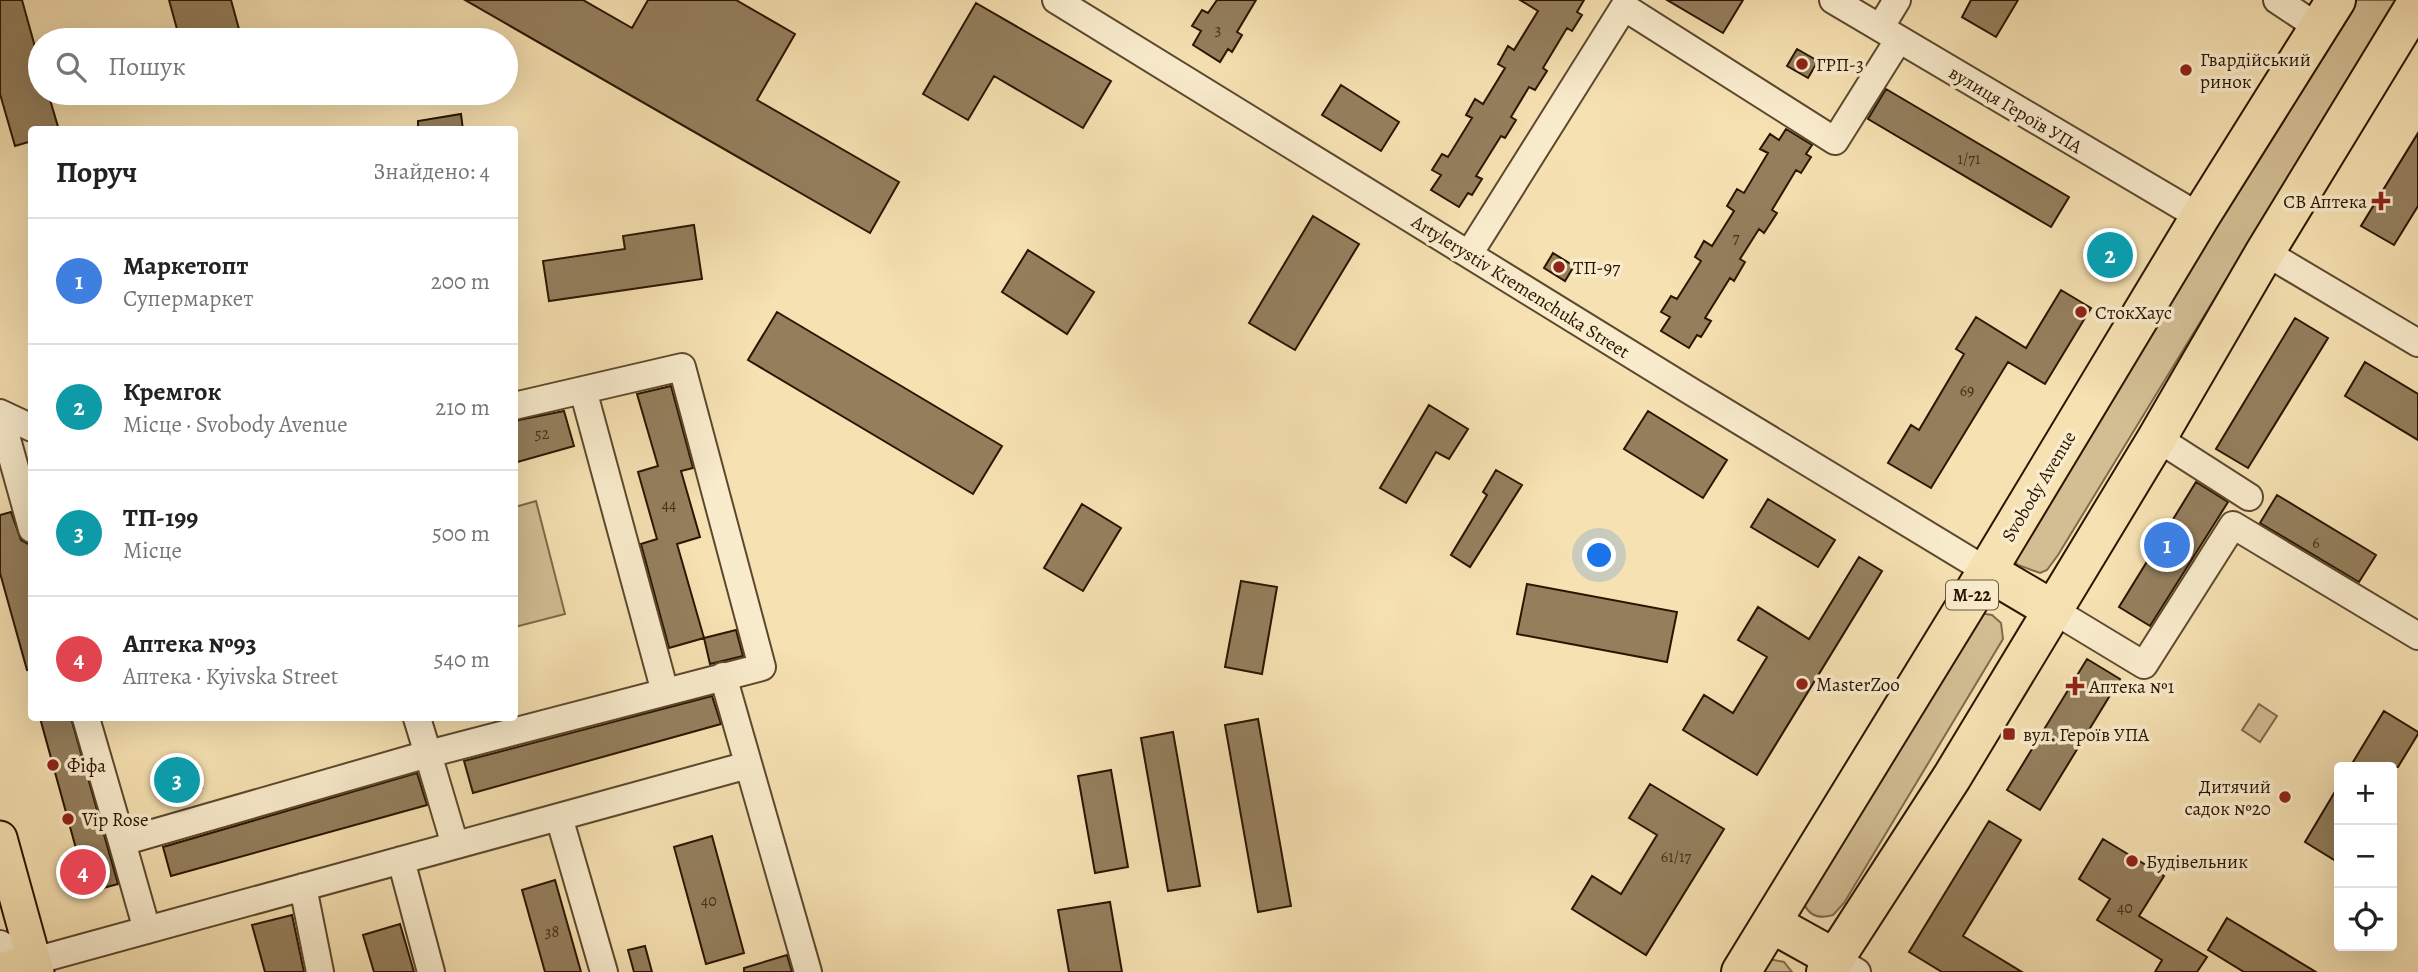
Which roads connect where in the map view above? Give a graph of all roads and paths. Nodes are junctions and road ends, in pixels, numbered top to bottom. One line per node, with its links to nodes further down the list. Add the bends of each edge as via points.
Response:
1 (1056, 0): 10 (street, Artylerystiv Kremenchuka Street)
2 (1833, 0): 7 (street, вулиця Героїв УПА)
3 (1897, 0): 7 (street)
4 (2277, 0): 6 (street)
5 (2418, 1): 9 (highway)
6 (2327, 14): 8 (highway, Svobody Avenue / М-22)
7 (1889, 33): 8 (street, вулиця Героїв УПА); 10 (street, via 1835,141 1624,7)
8 (2200, 217): 19 (highway, Svobody Avenue / М-22)
9 (2265, 252): 11 (street); 16 (highway)
10 (1469, 254): 19 (street, Artylerystiv Kremenchuka Street)
11 (2418, 344)
12 (583, 390): 13 (street); 22 (street, via 682,367 762,667); 23 (street)
13 (518, 405)
14 (0, 414): 15 (street); 18 (street)
15 (28, 426)
16 (2157, 438): 17 (street); 20 (highway)
17 (2249, 497)
18 (28, 515)
19 (1987, 571): 20 (highway); 35 (highway, Svobody Avenue / М-22)
20 (2053, 610): 21 (street, via 2144,665 2233,524); 39 (highway)
21 (2418, 636)
22 (723, 676): 23 (street); 27 (street)
23 (665, 692): 26 (street)
24 (87, 721): 30 (street)
25 (418, 721): 26 (street)
26 (428, 754): 30 (street); 31 (street)
27 (748, 765): 28 (street); 44 (street)
28 (559, 817): 31 (street); 43 (street)
29 (0, 838): 34 (main road)
30 (122, 842): 36 (street)
31 (455, 845): 32 (street)
32 (401, 860): 33 (street); 42 (street)
33 (303, 887): 36 (street); 41 (street)
34 (10, 911): 38 (main road)
35 (1771, 923): 39 (highway); 45 (highway, Svobody Avenue / М-22)
36 (147, 930): 38 (street)
37 (0, 944): 38 (street)
38 (36, 967): 40 (main road)
39 (1839, 967)
40 (0, 970)
41 (320, 972)
42 (431, 972)
43 (604, 972)
44 (808, 972)
45 (1741, 972)

